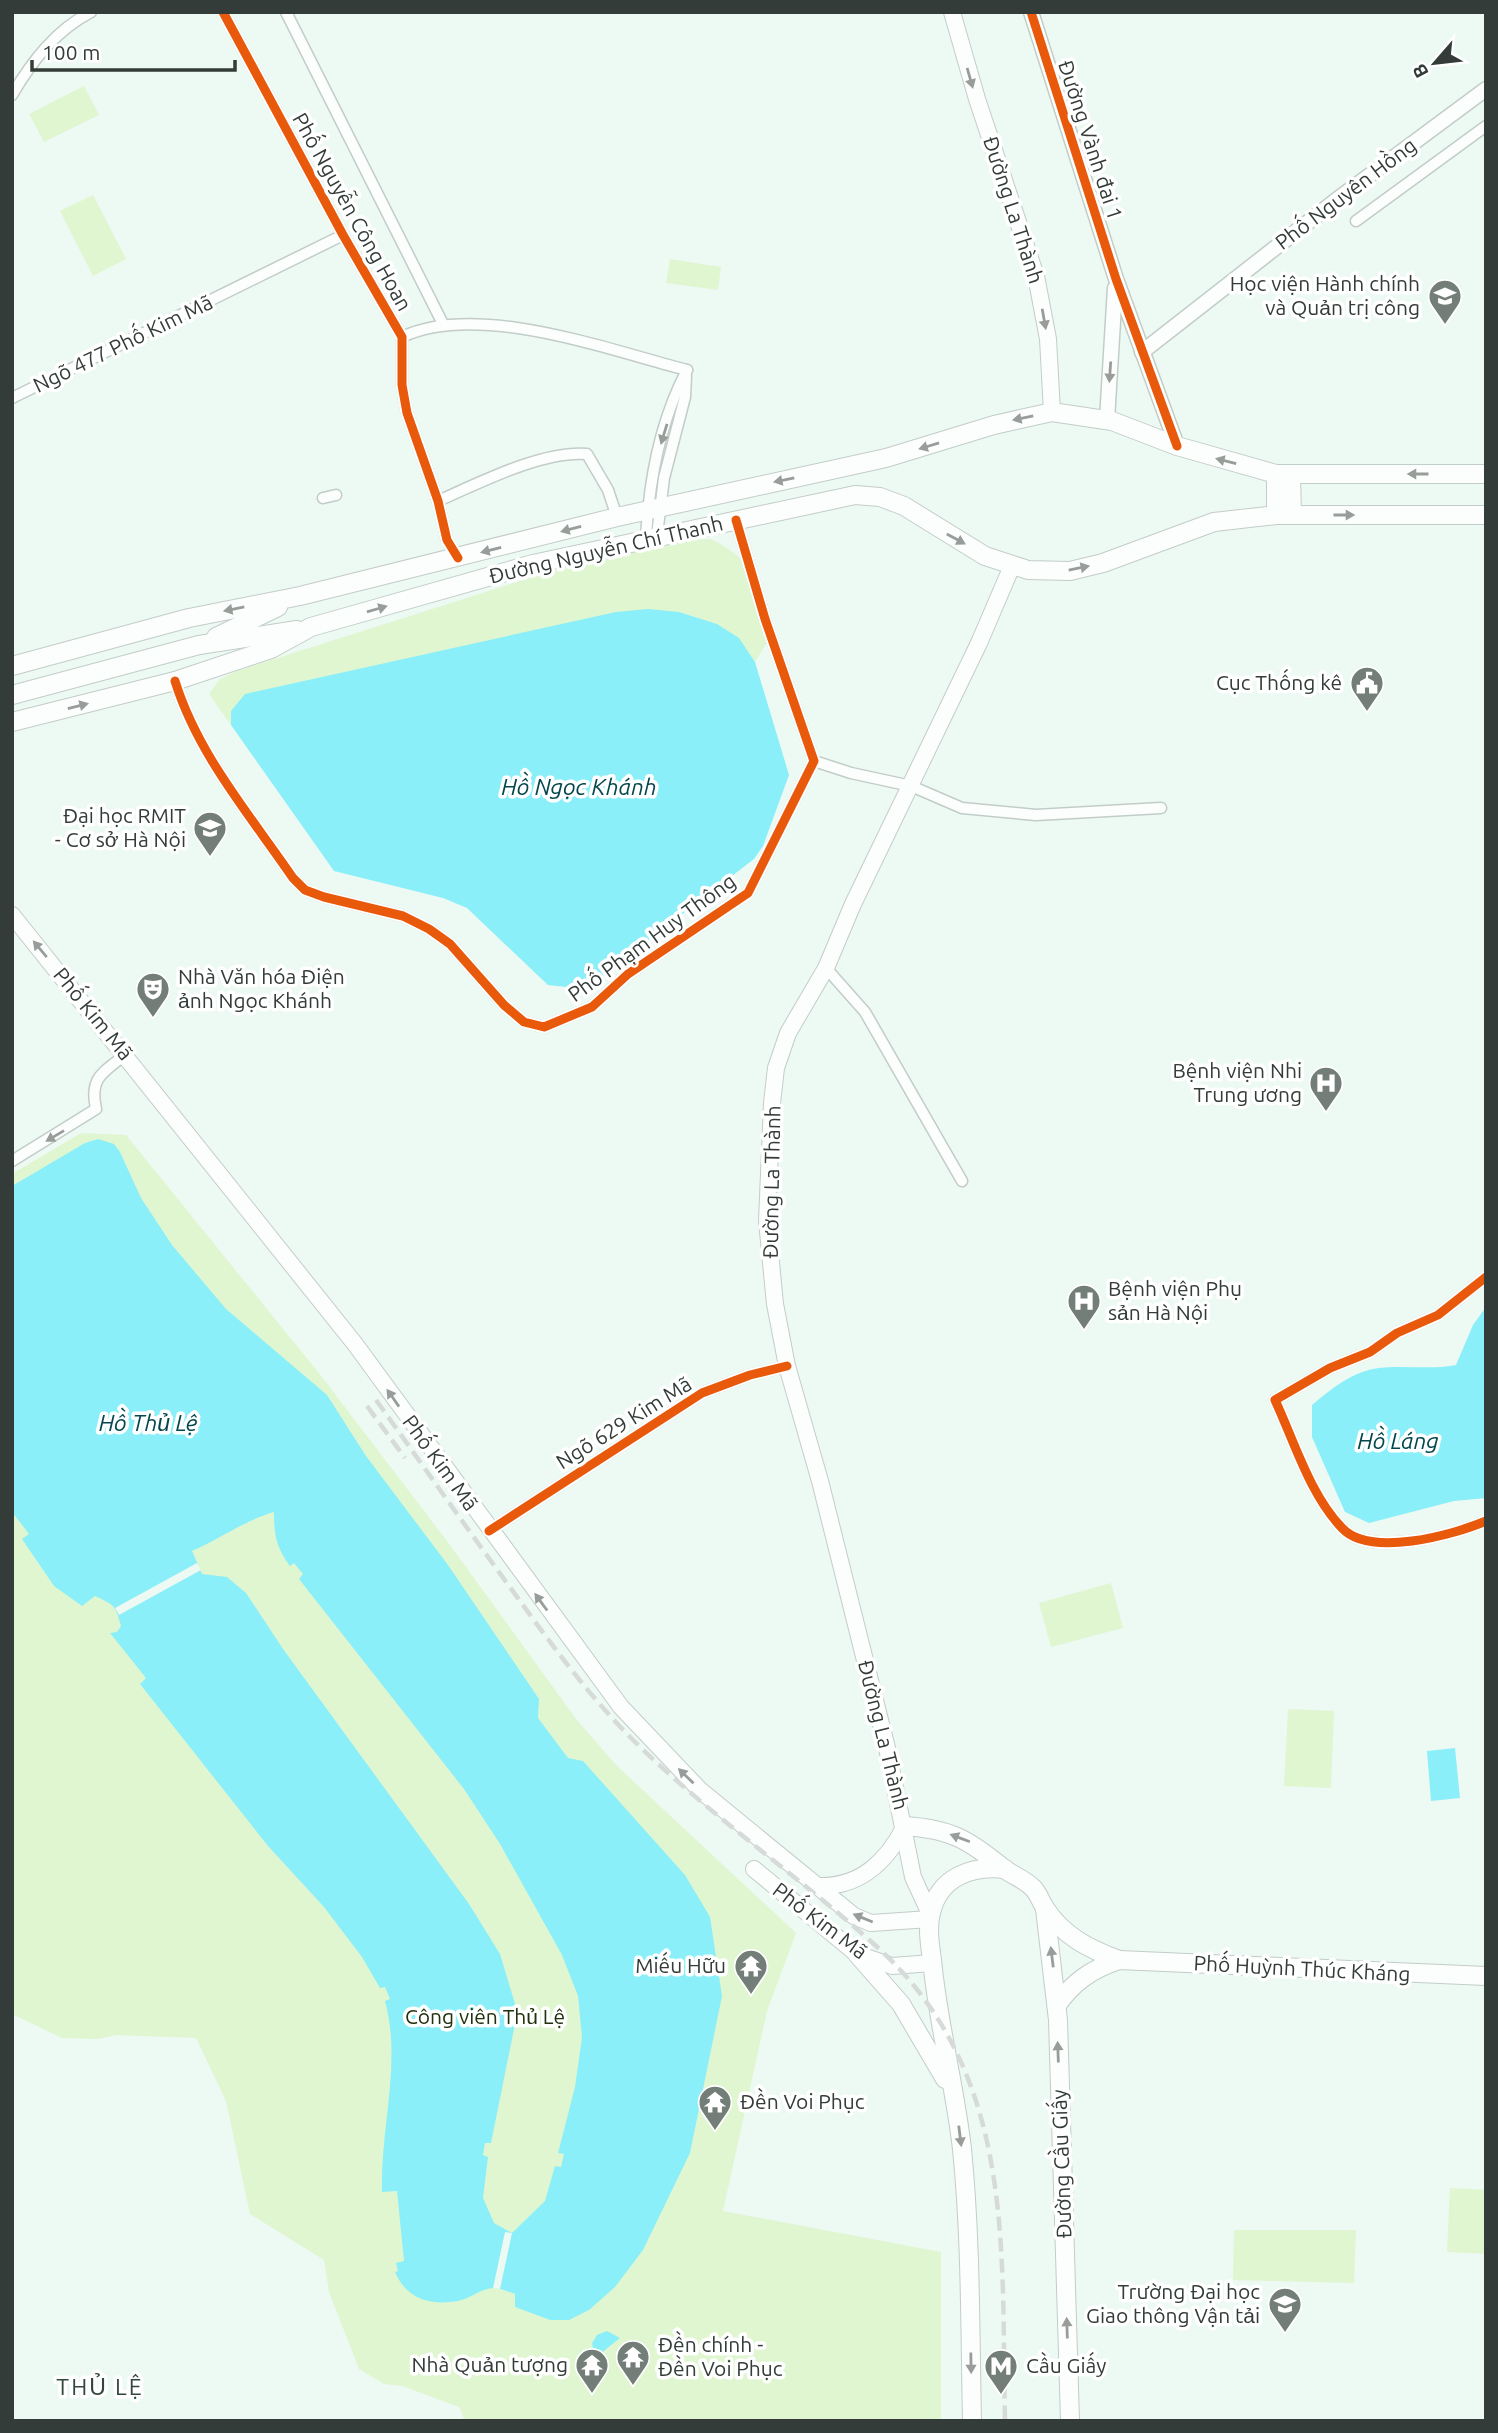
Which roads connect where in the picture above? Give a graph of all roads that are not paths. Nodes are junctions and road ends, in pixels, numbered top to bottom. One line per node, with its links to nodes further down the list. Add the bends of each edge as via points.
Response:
1 (91, 12): 7 (street, via 51,40)
2 (223, 12): 10 (street, Phố Nguyễn Công Hoan)
3 (286, 12): 12 (street, Phố Nguyễn Công Hoan)
4 (952, 12): 16 (main road, Đường La Thành, one-way to 16, via 976,99 1036,276 1048,339)
5 (1031, 12): 11 (street, Đường Vành đai 1)
6 (1486, 89): 14 (street, Phố Nguyên Hồng)
7 (12, 95)
8 (1486, 126): 9 (street, Phố Nguyên Hồng)
9 (1356, 221)
10 (342, 235): 13 (street, Phố Nguyễn Công Hoan); 15 (street, Ngõ 477 Phố Kim Mã)
11 (1116, 279): 14 (street, Đường Vành đai 1); 17 (street, one-way to 17)
12 (443, 324): 13 (street); 26 (street, via 513,327 687,370 685,397)
13 (402, 337): 25 (street, Phố Nguyễn Công Hoan, via 404,397)
14 (1142, 352): 18 (street, Đường Vành đai 1)
15 (12, 398)
16 (1052, 412): 17 (main road, Đường Nguyễn Chí Thanh); 19 (main road, Đường Nguyễn Chí Thanh, one-way to 19)
17 (1107, 420): 18 (main road, Đường Nguyễn Chí Thanh)
18 (1177, 446): 20 (main road, Đường Nguyễn Chí Thanh, one-way to 18)
19 (851, 466): 23 (main road); 26 (main road, Đường Nguyễn Chí Thanh, one-way to 26)
20 (1284, 474): 21 (main road, Đường Nguyễn Chí Thanh, one-way to 20); 27 (main road)
21 (1486, 474)
22 (336, 495): 24 (street)
23 (855, 495): 30 (main road, Đường Nguyễn Chí Thanh); 33 (main road, Đường Nguyễn Chí Thanh, one-way to 33, via 880,497 904,506 974,550)
24 (323, 498)
25 (438, 502): 29 (street, via 494,477 570,453 587,454); 32 (street, Phố Nguyễn Công Hoan, via 447,540)
26 (654, 509): 29 (main road, Đường Nguyễn Chí Thanh); 31 (street)
27 (1284, 515): 28 (main road, Đường Nguyễn Chí Thanh, one-way to 28); 33 (main road, Đường Nguyễn Chí Thanh, one-way to 27, via 1070,571 1214,522)
28 (1486, 515)
29 (617, 517): 32 (main road, Đường Nguyễn Chí Thanh, one-way to 32)
30 (736, 520): 31 (main road, Đường Nguyễn Chí Thanh); 41 (street)
31 (652, 537): 35 (main road, Đường Nguyễn Chí Thanh, one-way to 31, via 533,564)
32 (458, 558): 34 (main road, Đường Nguyễn Chí Thanh)
33 (1012, 566): 42 (main road, Đường La Thành)
34 (300, 596): 36 (main road); 37 (main road, Đường Nguyễn Chí Thanh, one-way to 37, via 188,618)
35 (311, 627): 36 (main road); 38 (main road, Đường Nguyễn Chí Thanh, via 271,649)
36 (199, 645): 39 (main road)
37 (12, 666)
38 (175, 681): 40 (main road, Đường Nguyễn Chí Thanh, one-way to 38); 41 (street, Phố Phạm Huy Thông, via 191,729 305,890 403,916 429,929 450,944 504,1005 524,1021 544,1027 592,1007 628,974 748,893)
39 (12, 695)
40 (12, 722)
41 (814, 761): 42 (street)
42 (911, 786): 43 (street, via 962,808 1036,815); 45 (main road, Đường La Thành)
43 (1161, 808)
44 (12, 915): 46 (main road, Phố Kim Mã, one-way to 44)
45 (826, 968): 48 (street, via 865,1012); 50 (main road, Đường La Thành, via 788,1033 776,1068 772,1104 767,1221 775,1304)
46 (126, 1054): 47 (street, one-way to 47, via 97,1078 93,1093 96,1109); 52 (main road, Phố Kim Mã, one-way to 46, via 355,1344)
47 (12, 1161)
48 (962, 1181)
49 (1486, 1277): 51 (street, via 1438,1315 1275,1400 1316,1490 1343,1530 1368,1541 1406,1541)
50 (788, 1366): 52 (street, Ngõ 629 Kim Mã, via 702,1393); 53 (main road, Đường La Thành)
51 (1486, 1521)
52 (489, 1531): 56 (main road, Phố Kim Mã, one-way to 52, via 700,1790 658,1749 580,1655)
53 (905, 1826): 55 (main road, Phố Huỳnh Thúc Kháng, one-way to 53, via 967,1840); 56 (main road, via 891,1851 873,1869 841,1885); 59 (main road, Đường La Thành, via 914,1877)
54 (754, 1869): 57 (main road, Phố Kim Mã)
55 (1005, 1870): 58 (main road, Phố Huỳnh Thúc Kháng, via 1036,1891); 59 (main road, via 986,1867 950,1881 937,1896)
56 (814, 1882): 57 (main road); 59 (main road, Phố Kim Mã, one-way to 56, via 871,1923 839,1905)
57 (791, 1900): 60 (main road, Phố Kim Mã)
58 (1045, 1909): 61 (main road, Phố Huỳnh Thúc Kháng, via 1076,1941); 64 (main road, Đường Cầu Giấy, one-way to 58)
59 (930, 1917): 62 (main road)
60 (857, 1954): 62 (main road, Phố Kim Mã, via 892,1966); 65 (main road, via 916,2026)
61 (1119, 1961): 63 (main road, Phố Huỳnh Thúc Kháng); 64 (main road, Phố Huỳnh Thúc Kháng, via 1079,1979)
62 (932, 1963): 65 (main road)
63 (1486, 1976)
64 (1057, 2005): 67 (main road, Đường Cầu Giấy, one-way to 64)
65 (957, 2104): 66 (main road, one-way to 66, via 967,2209)
66 (972, 2421)
67 (1070, 2421)

